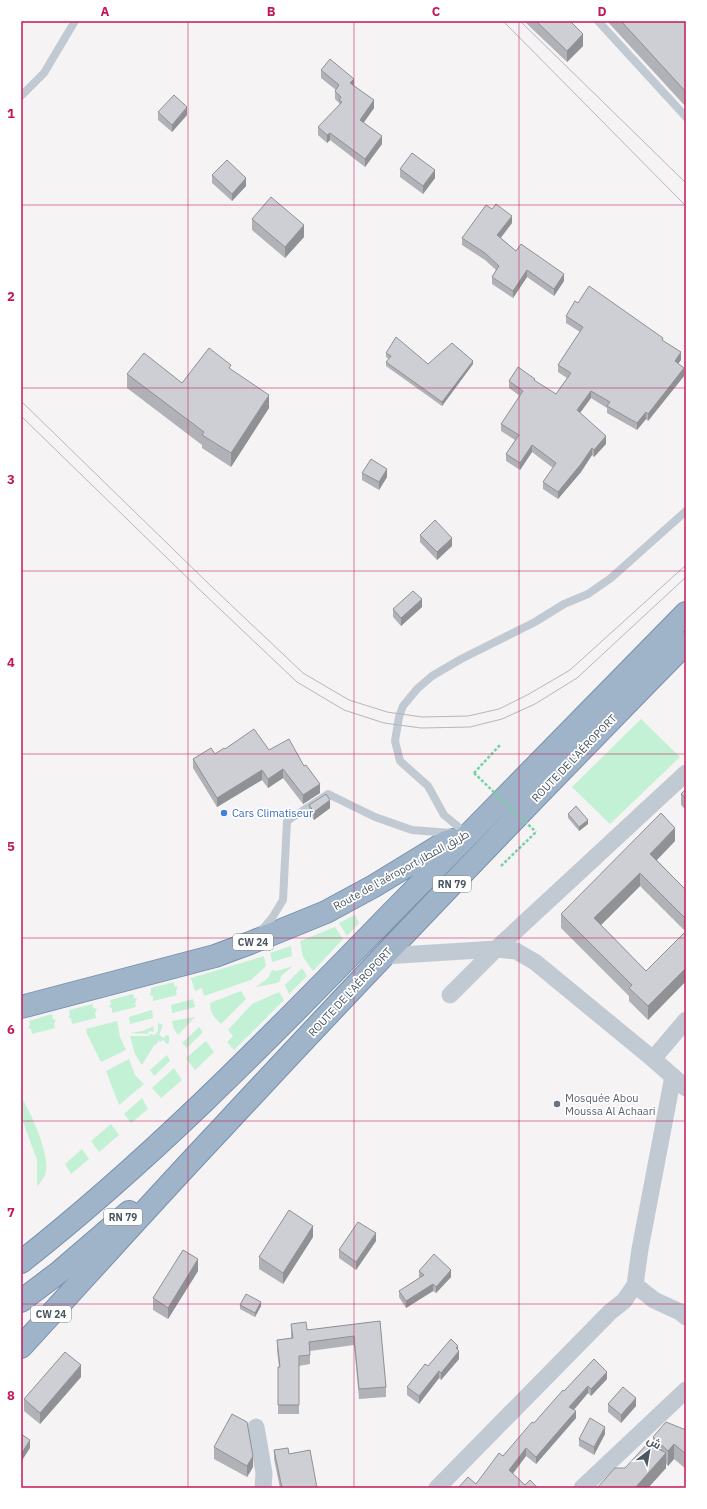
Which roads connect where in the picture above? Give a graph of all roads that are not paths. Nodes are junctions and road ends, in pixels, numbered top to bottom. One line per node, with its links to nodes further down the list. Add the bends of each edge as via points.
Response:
1 (76, 21): 3 (lane, via 44,73)
2 (598, 21): 4 (lane)
3 (21, 96)
4 (686, 117)
5 (686, 511): 10 (lane, via 611,578 588,594 461,658 432,676 403,706 395,741 400,761 428,786 444,816)
6 (686, 613): 8 (highway, ROUTE DE L'AÉROPORT / RN 79)
7 (686, 643): 13 (highway, ROUTE DE L'AÉROPORT / RN 79)
8 (599, 701): 10 (highway, Route de l'aéroport طريق المطار / RN 79)
9 (686, 773): 12 (street)
10 (467, 835): 11 (highway, Route de l'aéroport طريق المطار / CW 24, via 446,842 326,912); 11 (lane, via 412,830 375,817 328,794 287,821 283,900 272,918); 21 (highway, RN 79, via 260,1047 140,1161)
11 (250, 943): 15 (highway, Route de l'aéroport طريق المطار / CW 24, via 215,956)
12 (496, 949): 13 (street); 14 (street); 17 (street, via 516,951 535,962)
13 (384, 956): 20 (highway, ROUTE DE L'AÉROPORT / RN 79)
14 (450, 995)
15 (21, 1007)
16 (686, 1020): 17 (street)
17 (653, 1059): 18 (street)
18 (673, 1076): 19 (street); 22 (street)
19 (686, 1088)
20 (222, 1128): 23 (highway, RN 79, via 58,1273); 25 (highway, ROUTE DE L'AÉROPORT / CW 24)
21 (21, 1262)
22 (635, 1285): 24 (street, via 654,1300); 29 (street, via 624,1301 610,1312)
23 (21, 1301)
24 (686, 1317)
25 (21, 1347)
26 (686, 1390): 30 (street)
27 (256, 1427): 28 (street, via 264,1473)
28 (263, 1488)
29 (438, 1488)
30 (582, 1488)

